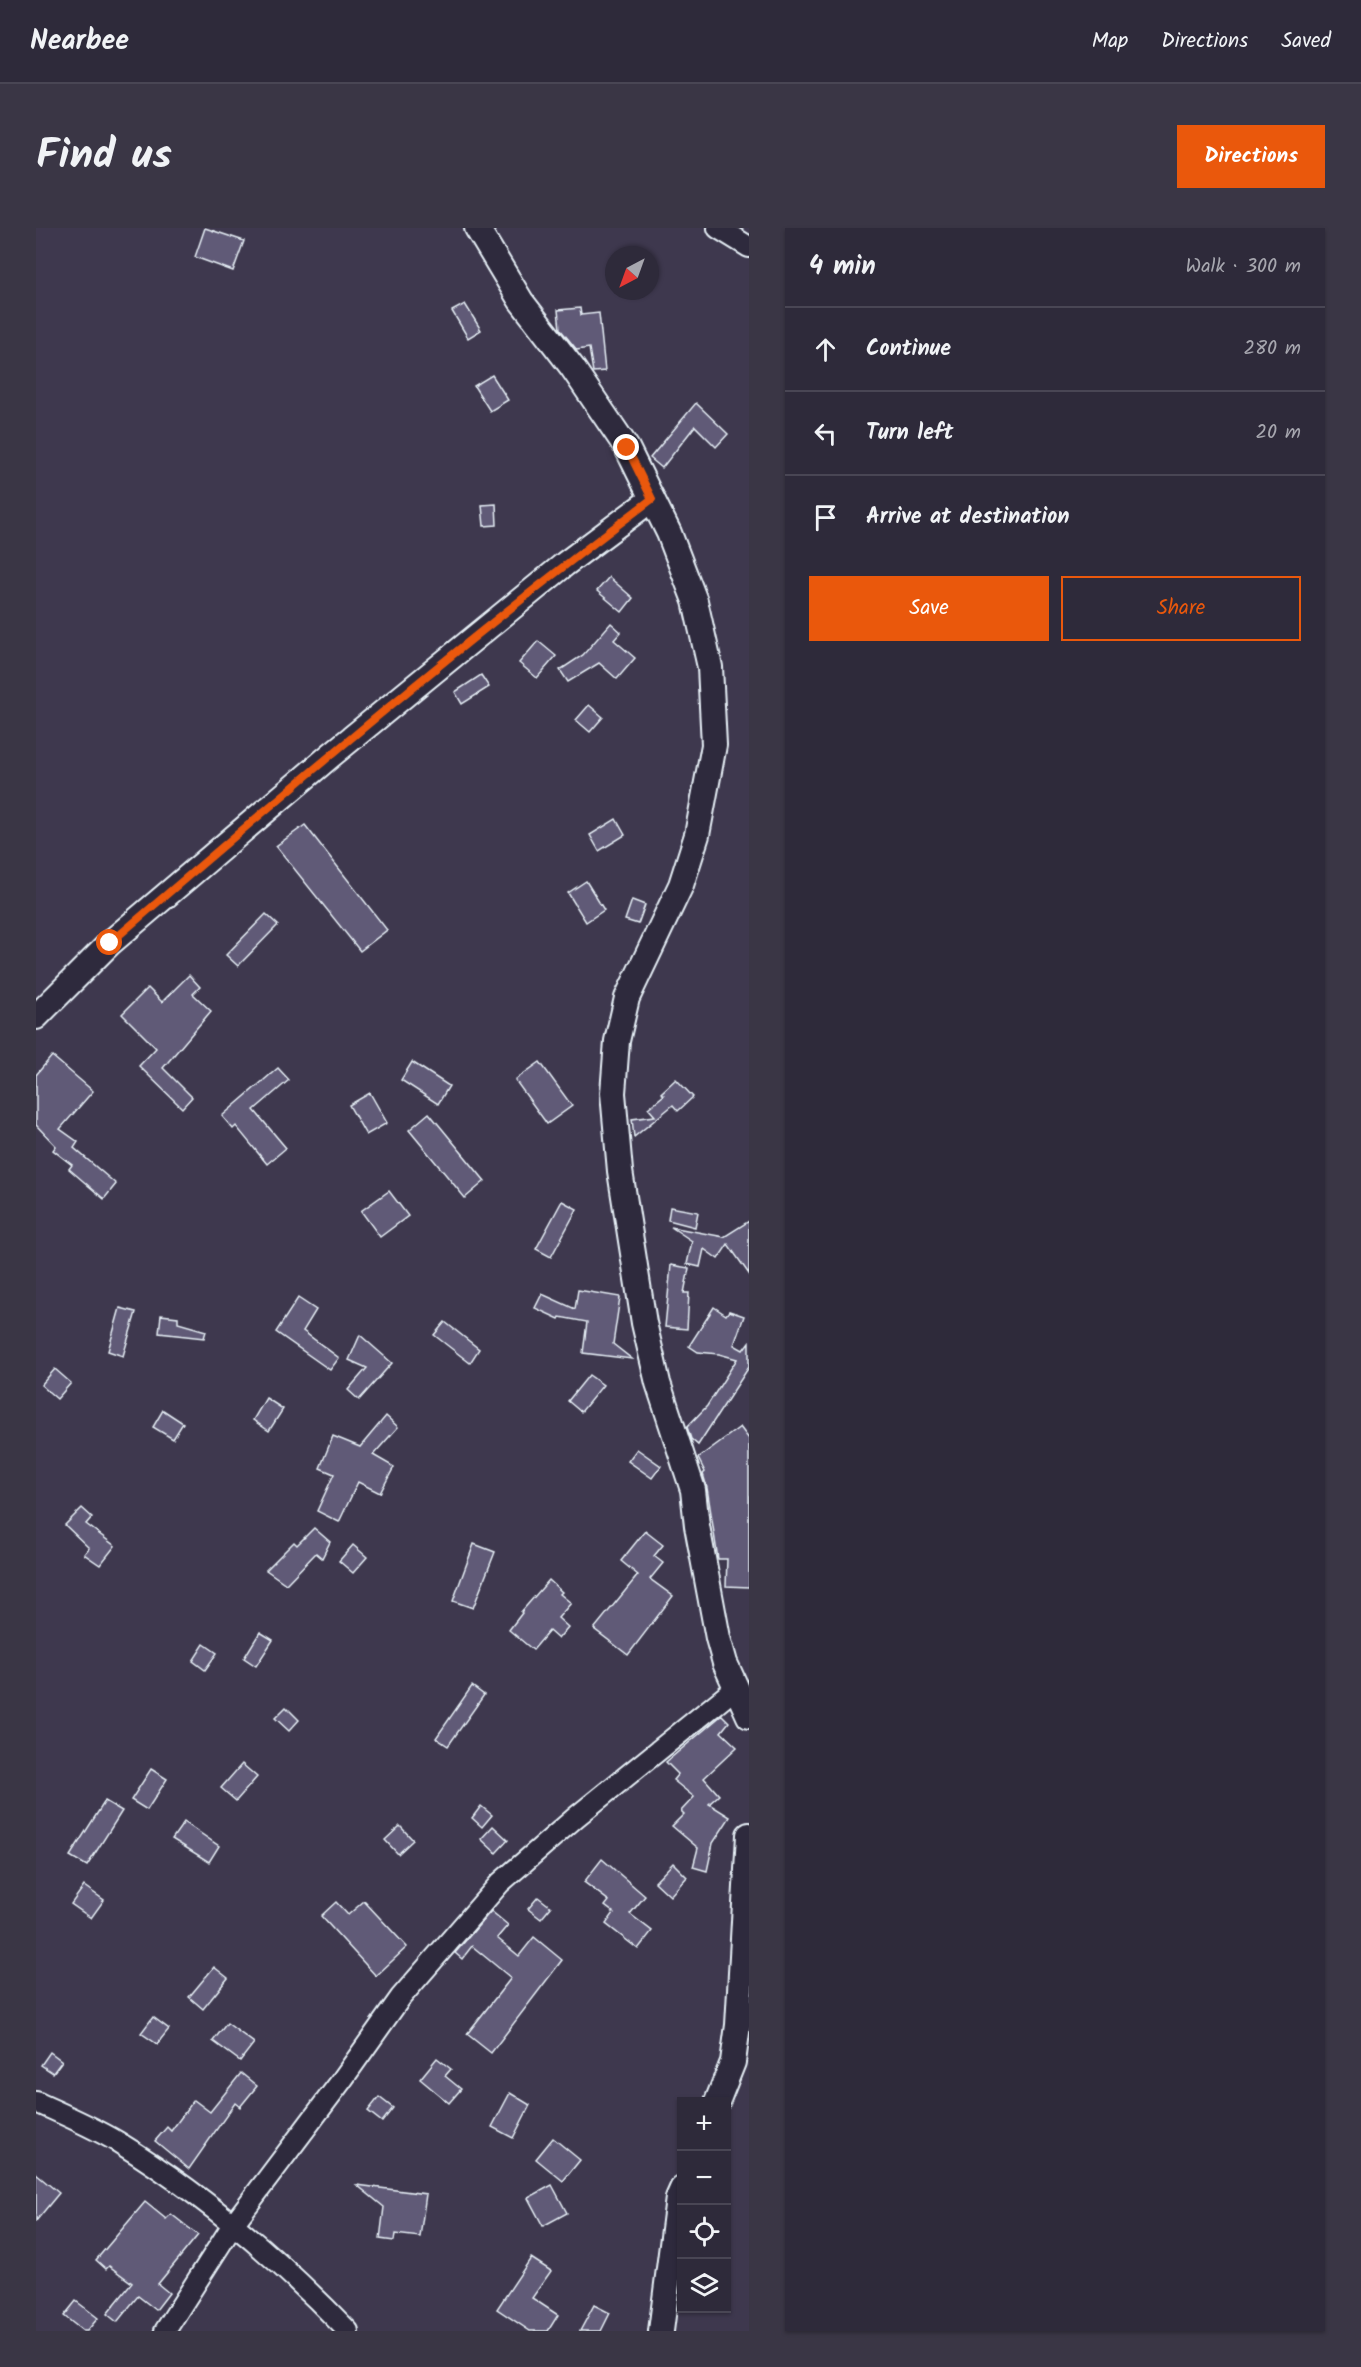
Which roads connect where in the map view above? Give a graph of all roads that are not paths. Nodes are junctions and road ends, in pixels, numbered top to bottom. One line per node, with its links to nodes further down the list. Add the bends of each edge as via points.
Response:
1 (477, 228): 4 (street, via 521,301 627,448)
2 (718, 228): 3 (street)
3 (749, 247)
4 (652, 499): 5 (street, via 565,564 330,756 110,943); 6 (street, via 695,601 710,667 714,746 697,835 681,885 627,998 617,1041 613,1094 620,1171 644,1323 658,1383 693,1490 718,1638)
5 (36, 1017)
6 (737, 1687): 7 (street); 12 (street, via 500,1883 402,1997)
7 (749, 1716)
8 (749, 1835): 9 (street, via 738,2025 733,2061)
9 (719, 2097)
10 (36, 2102): 12 (street, via 117,2142)
11 (677, 2205): 15 (street)
12 (234, 2223): 13 (street); 14 (street, via 301,2282)
13 (165, 2331)
14 (348, 2331)
15 (662, 2331)

